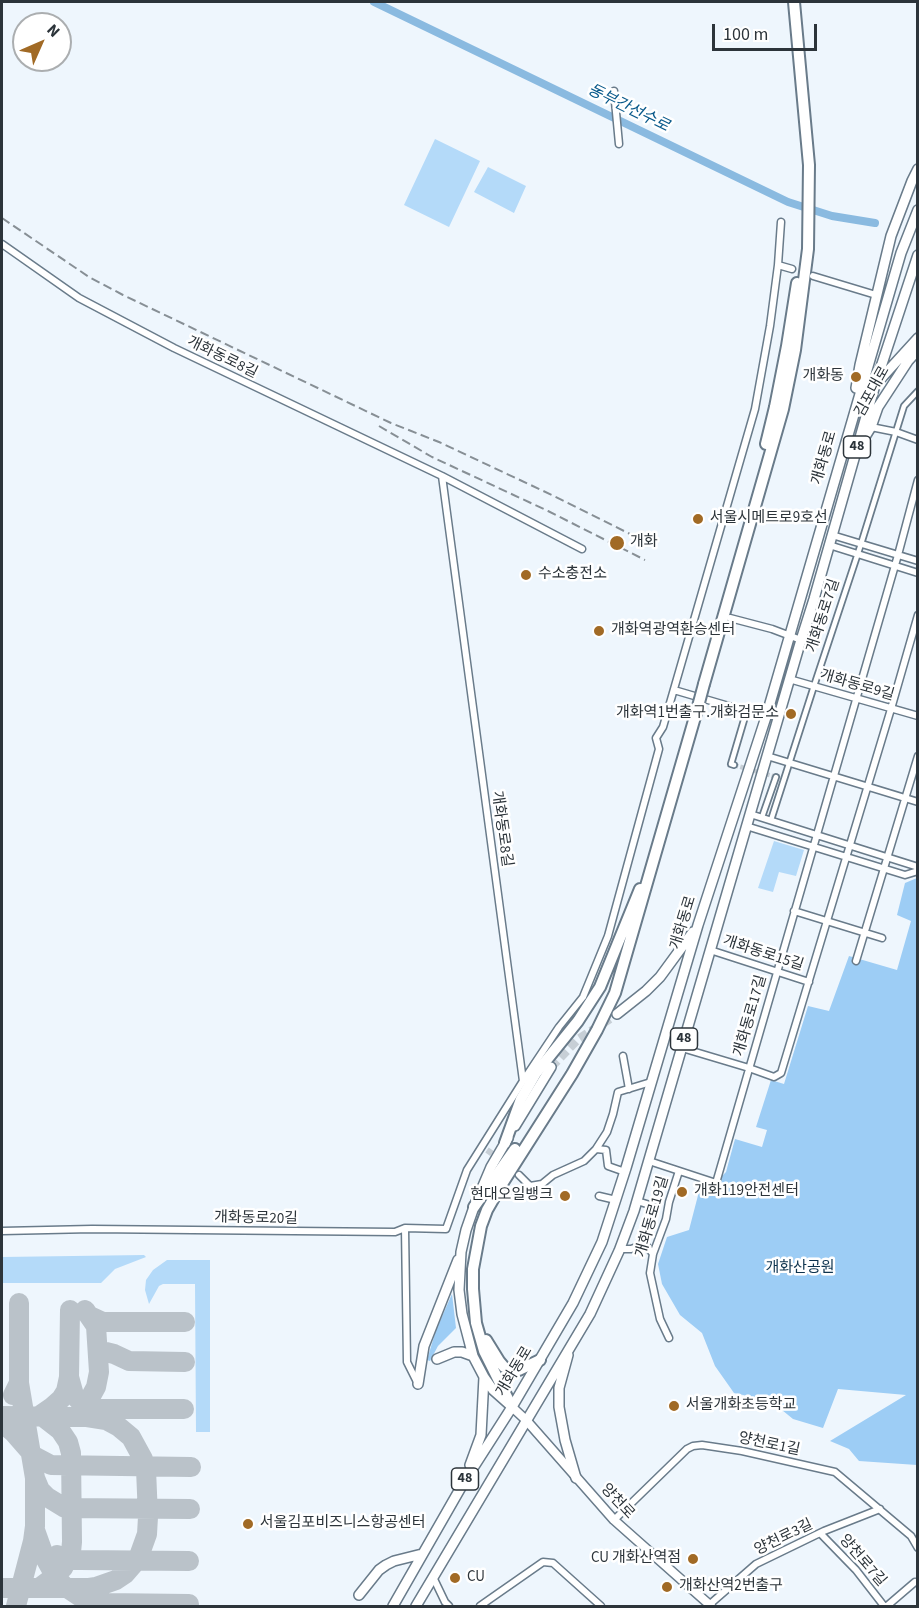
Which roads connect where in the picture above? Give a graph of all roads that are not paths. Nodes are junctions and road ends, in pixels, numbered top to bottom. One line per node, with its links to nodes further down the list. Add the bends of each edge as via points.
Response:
1 (788, 2): 5 (highway)
2 (794, 2): 5 (highway)
3 (614, 94): 4 (street)
4 (619, 144)
5 (806, 164): 45 (highway, bridge, via 805,248 795,350 783,409)
6 (918, 169): 14 (main road, via 891,236)
7 (918, 210): 19 (main road, 개화동로 / 48, via 901,253)
8 (781, 222): 11 (street)
9 (2, 244): 24 (street, 개화동로8길, via 79,298 198,360)
10 (918, 255): 17 (main road, 개화동로 / 48)
11 (778, 266): 12 (street); 43 (street, via 755,409)
12 (792, 269)
13 (813, 276): 14 (street)
14 (876, 295): 19 (main road)
15 (918, 338): 17 (main road, 김포대로 / 48)
16 (918, 350): 20 (main road, 김포대로 / 48, via 878,407)
17 (875, 385): 19 (main road, 김포대로 / 48); 23 (main road, 개화동로 / 48)
18 (918, 391): 21 (street, 개화동로7길, via 904,406)
19 (852, 418): 35 (main road, 개화동로 / 48)
20 (871, 427): 21 (street); 23 (main road, 김포대로 / 48)
21 (896, 432): 22 (street); 27 (street, 개화동로7길)
22 (918, 440)
23 (857, 449): 26 (main road, 개화동로 / 48)
24 (442, 476): 29 (street, 개화동로8길); 85 (street, 개화동로8길)
25 (918, 480): 31 (street)
26 (832, 535): 27 (street); 28 (main road, 개화동로 / 48)
27 (861, 544): 30 (street, 개화동로7길); 31 (street)
28 (829, 545): 30 (street); 36 (main road, 개화동로 / 48)
29 (582, 549)
30 (858, 554): 33 (street); 42 (street, 개화동로7길)
31 (897, 555): 32 (street); 33 (street)
32 (918, 561)
33 (894, 565): 34 (street); 44 (street)
34 (918, 573)
35 (807, 578): 36 (main road, via 812,583 809,599); 39 (main road, 개화동로 / 48)
36 (814, 599): 40 (main road, 개화동로 / 48)
37 (918, 615): 46 (street)
38 (730, 618): 39 (street)
39 (790, 636): 40 (street); 48 (main road, 개화동로 / 48)
40 (801, 640): 41 (main road, 개화동로 / 48)
41 (789, 679): 42 (street, 개화동로9길); 50 (main road, 개화동로 / 48)
42 (814, 686): 44 (street, 개화동로9길); 52 (street, 개화동로7길)
43 (674, 690): 48 (street); 85 (street, via 656,738 659,749 608,936 583,997)
44 (856, 698): 46 (street, 개화동로9길); 54 (street, 개화동로17길)
45 (694, 709): 70 (highway); 106 (highway, via 615,993 572,1074 502,1184 481,1226 473,1269)
46 (891, 709): 47 (street, 개화동로9길); 56 (street, 개화동로17길)
47 (918, 716)
48 (766, 717): 73 (main road, 개화동로 / 48)
49 (744, 720): 53 (street, via 731,764)
50 (767, 756): 52 (street); 59 (main road, 개화동로 / 48)
51 (918, 756): 57 (street)
52 (789, 763): 54 (street); 61 (street, 개화동로7길)
53 (734, 765)
54 (834, 776): 56 (street); 63 (street, 개화동로17길)
55 (776, 777): 60 (street)
56 (868, 786): 57 (street); 65 (street, 개화동로17길)
57 (905, 798): 58 (street); 67 (street)
58 (918, 802)
59 (750, 814): 60 (street); 62 (main road, 개화동로 / 48)
60 (762, 818): 61 (street)
61 (771, 820): 63 (street)
62 (746, 826): 64 (street); 76 (main road, 개화동로 / 48)
63 (816, 835): 64 (street, 개화동로17길); 65 (street)
64 (813, 846): 66 (street); 71 (street, 개화동로17길)
65 (850, 846): 66 (street, 개화동로17길); 67 (street)
66 (846, 857): 68 (street); 72 (street, 개화동로17길)
67 (887, 857): 68 (street); 69 (street)
68 (884, 868): 69 (street, via 905,875); 74 (street)
69 (918, 869)
70 (640, 889): 88 (highway, via 600,987 536,1073 521,1099); 98 (highway, via 610,988 593,1025)
71 (794, 911): 72 (street); 78 (street, 개화동로17길)
72 (827, 921): 74 (street); 79 (street, 개화동로17길)
73 (698, 925): 80 (main road, via 660,976); 86 (main road, 개화동로 / 48)
74 (865, 932): 75 (street); 77 (street)
75 (882, 938)
76 (710, 950): 78 (street, 개화동로15길); 81 (main road, 개화동로 / 48)
77 (856, 961)
78 (777, 971): 79 (street, 개화동로15길); 84 (street, 개화동로17길)
79 (809, 982): 84 (street, 개화동로17길, via 781,1073 774,1077)
80 (617, 1014)
81 (681, 1048): 84 (street, 개화동로17길); 90 (main road, 개화동로 / 48)
82 (623, 1056): 87 (street)
83 (551, 1067): 88 (main road)
84 (749, 1068): 91 (street, 개화동로19길, via 716,1183)
85 (523, 1081): 100 (street, 개화동로20길, via 468,1170 446,1229)
86 (652, 1082): 87 (street); 92 (main road, 개화동로 / 48)
87 (629, 1089): 89 (street, via 618,1092 608,1132)
88 (505, 1143): 98 (main road)
89 (596, 1149): 92 (street, via 606,1150 608,1166); 93 (street, via 584,1161 542,1184 530,1186)
90 (649, 1161): 91 (street, 개화동로19길); 96 (main road, 개화동로 / 48)
91 (679, 1171): 99 (street, 개화동로19길)
92 (625, 1172): 95 (main road, 개화동로 / 48)
93 (519, 1175)
94 (599, 1196): 95 (street)
95 (616, 1200): 111 (main road, 개화동로 / 48, via 602,1242 573,1304)
96 (637, 1201): 97 (street); 103 (main road, 개화동로 / 48)
97 (653, 1206): 99 (street); 102 (street, via 643,1238)
98 (474, 1207): 104 (main road)
99 (668, 1211): 105 (street, 개화동로19길)
100 (405, 1228): 101 (street, 개화동로20길, via 395,1232); 113 (street, via 407,1362)
101 (2, 1231)
102 (645, 1244): 103 (street); 105 (street)
103 (620, 1249): 108 (main road, 개화동로 / 48)
104 (461, 1252): 109 (main road, via 460,1301); 113 (main road, via 426,1339)
105 (654, 1254): 107 (street, 개화동로19길, via 652,1289)
106 (476, 1323): 111 (highway, via 504,1367 519,1370); 114 (highway, via 484,1351)
107 (669, 1338)
108 (570, 1347): 115 (main road, 개화동로 / 48); 116 (main road, via 558,1407)
109 (473, 1356): 110 (main road, via 454,1352); 112 (main road)
110 (437, 1359)
111 (540, 1360): 114 (main road, 개화동로 / 48)
112 (484, 1377): 114 (main road); 117 (main road, via 481,1435)
113 (418, 1384)
114 (512, 1407): 115 (main road, 양천로); 117 (main road, 개화동로 / 48)
115 (526, 1420): 116 (main road, 양천로); 123 (main road, 개화동로)
116 (576, 1478): 119 (main road, 양천로)
117 (464, 1482): 122 (main road, 개화동로 / 48)
118 (880, 1509): 119 (street, 양천로1길, via 835,1472 702,1445 687,1449); 120 (street, 양천로3길); 121 (street, 양천로1길, via 911,1536)
119 (614, 1520): 131 (main road, 양천로)
120 (820, 1533): 131 (street, 양천로3길, via 756,1564); 132 (street, 양천로7길)
121 (918, 1548)
122 (422, 1554): 125 (main road, via 386,1565); 126 (main road, 개화동로 / 48)
123 (433, 1577): 127 (main road, 개화동로); 128 (street)
124 (917, 1583): 132 (street, 양천로7길)
125 (359, 1595)
126 (393, 1606)
127 (416, 1606)
128 (449, 1606)
129 (480, 1606): 130 (street, via 543,1562 553,1563)
130 (601, 1606)
131 (710, 1606)
132 (886, 1606)

